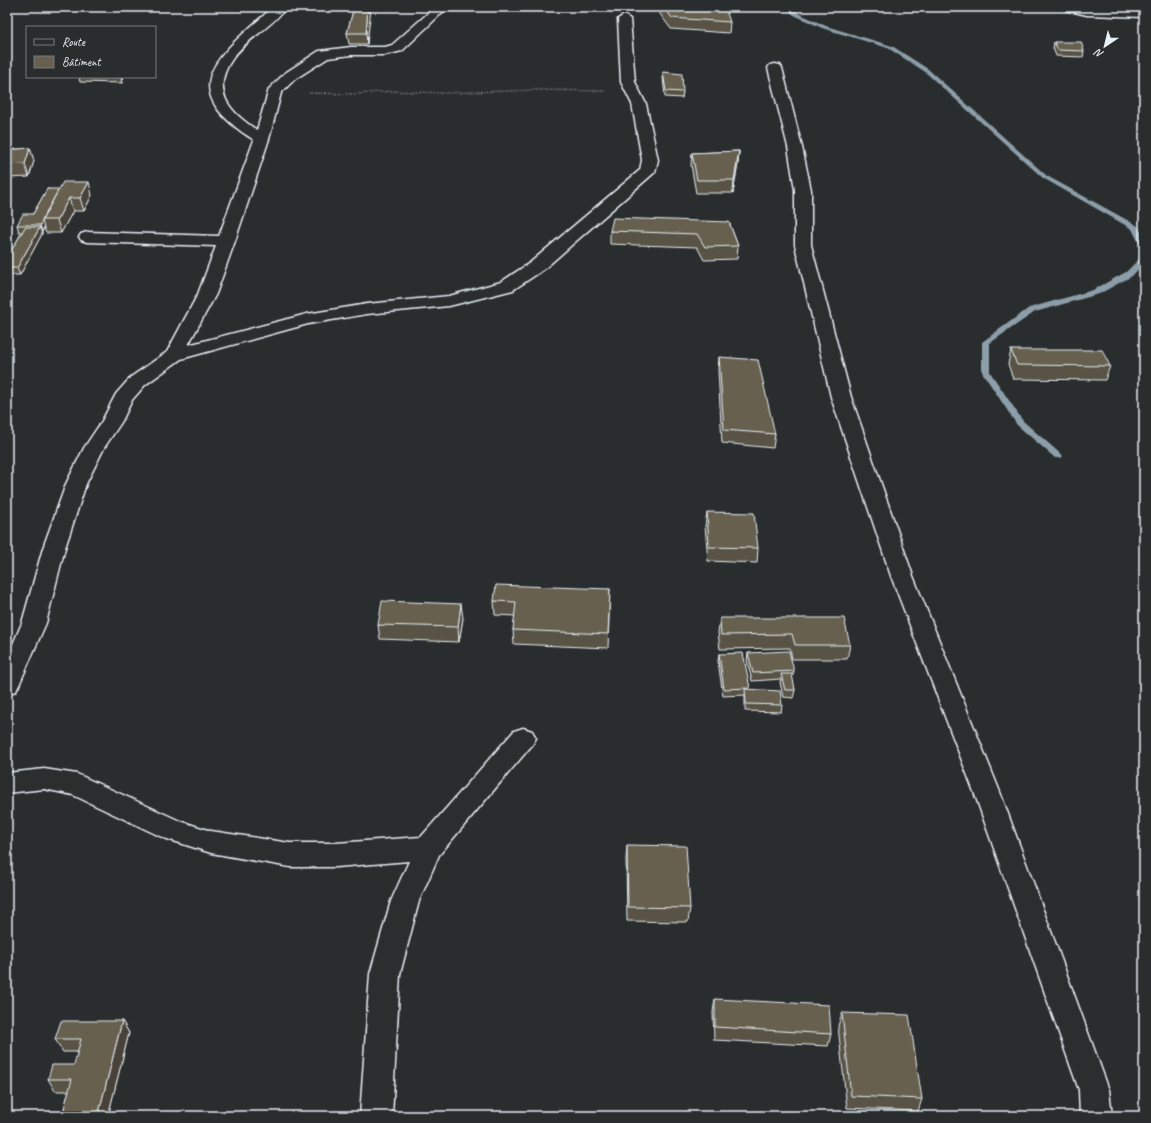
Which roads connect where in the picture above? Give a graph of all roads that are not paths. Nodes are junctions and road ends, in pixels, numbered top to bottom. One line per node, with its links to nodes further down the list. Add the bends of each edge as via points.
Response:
1 (280, 7): 7 (street, via 227,56 214,82 222,107 238,124)
2 (442, 7): 7 (street, via 396,48 385,51 324,54 290,76 274,92)
3 (1068, 7): 4 (street)
4 (1144, 13)
5 (624, 20): 10 (street, via 628,82 638,104 650,160 647,172 537,266 507,286 448,301 367,309 307,319)
6 (775, 68): 16 (street, via 803,190 803,245 840,397 902,576 987,792 1094,1090)
7 (262, 139): 9 (street)
8 (87, 237): 9 (street)
9 (227, 241): 10 (street, via 207,294)
10 (174, 355): 11 (street, via 138,381 123,398 112,421 94,448 76,484 54,548 34,623)
11 (7, 685)
12 (523, 738): 14 (street)
13 (7, 783): 14 (street, via 44,779 77,785 173,830 211,842 290,855 336,855)
14 (428, 848): 15 (street, via 405,901 385,974)
15 (376, 1116)
16 (1096, 1116)

